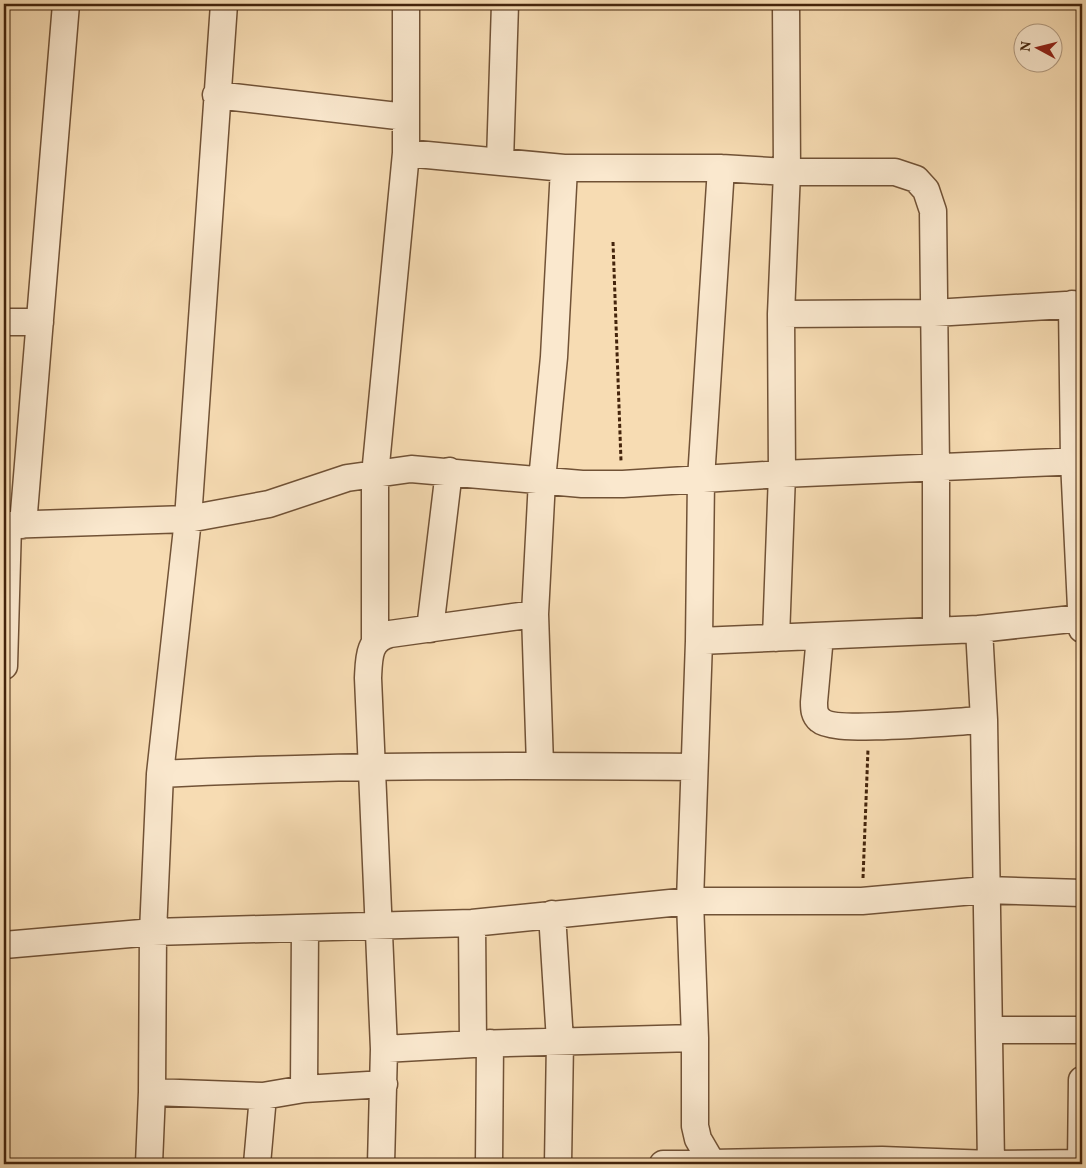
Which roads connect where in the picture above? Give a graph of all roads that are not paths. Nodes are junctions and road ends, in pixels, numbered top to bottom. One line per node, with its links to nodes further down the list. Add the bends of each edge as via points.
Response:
1 (66, 4): 17 (street)
2 (224, 4): 6 (street)
3 (406, 4): 7 (street)
4 (505, 4): 9 (street)
5 (786, 4): 12 (street)
6 (216, 95): 7 (street); 25 (street)
7 (406, 116): 8 (street)
8 (406, 153): 9 (street); 22 (street)
9 (500, 161): 10 (street)
10 (564, 168): 11 (street); 24 (street, via 554,357)
11 (722, 168): 12 (street); 23 (street)
12 (787, 172): 14 (street, via 896,172 916,180 926,190 932,211); 15 (street)
13 (1077, 304): 14 (street); 18 (street)
14 (934, 313): 15 (street); 19 (street)
15 (781, 314): 21 (street)
16 (4, 322): 17 (street)
17 (40, 322): 26 (street)
18 (1078, 461): 19 (street); 28 (street)
19 (936, 467): 21 (street); 31 (street)
20 (449, 472): 22 (street, via 412,469); 24 (street); 29 (street)
21 (782, 474): 23 (street); 33 (street)
22 (375, 475): 25 (street, via 347,478 269,504); 34 (street)
23 (701, 479): 24 (street, via 623,484); 35 (street)
24 (542, 480): 27 (street)
25 (188, 519): 26 (street); 41 (street)
26 (11, 525): 36 (street)
27 (535, 614): 29 (street); 38 (street)
28 (1082, 623): 30 (street)
29 (430, 629): 34 (street, via 390,634)
30 (979, 629): 31 (street); 37 (street)
31 (936, 630): 32 (street)
32 (820, 636): 33 (street); 37 (street, via 814,712 819,720 830,724 868,726)
33 (776, 638): 35 (street)
34 (375, 641): 39 (street, via 368,678)
35 (699, 642): 40 (street)
36 (4, 666)
37 (984, 720): 42 (street)
38 (540, 765): 39 (street); 40 (street)
39 (370, 767): 41 (street); 47 (street)
40 (694, 767): 44 (street)
41 (160, 774): 49 (street)
42 (985, 890): 43 (street); 44 (street, via 862,901); 51 (street)
43 (1082, 893)
44 (690, 901): 45 (street); 53 (street)
45 (552, 914): 46 (street); 54 (street)
46 (472, 923): 47 (street); 55 (street)
47 (379, 925): 48 (street); 56 (street)
48 (305, 928): 49 (street); 59 (street)
49 (153, 932): 50 (street); 60 (street)
50 (4, 945)
51 (989, 1030): 52 (street); 71 (street)
52 (1082, 1030)
53 (695, 1038): 54 (street); 70 (street, via 696,1126 698,1139)
54 (560, 1041): 55 (street); 68 (street)
55 (482, 1043): 56 (street); 67 (street)
56 (384, 1049): 58 (street)
57 (1082, 1080): 63 (street)
58 (384, 1084): 59 (street); 66 (street)
59 (304, 1089): 61 (street)
60 (152, 1092): 61 (street); 64 (street)
61 (263, 1096): 65 (street)
62 (882, 1162): 70 (street); 71 (street)
63 (1081, 1163): 71 (street)
64 (149, 1164)
65 (257, 1164)
66 (381, 1164)
67 (489, 1164)
68 (558, 1164)
69 (663, 1164): 70 (street)
70 (712, 1164)
71 (992, 1164)

